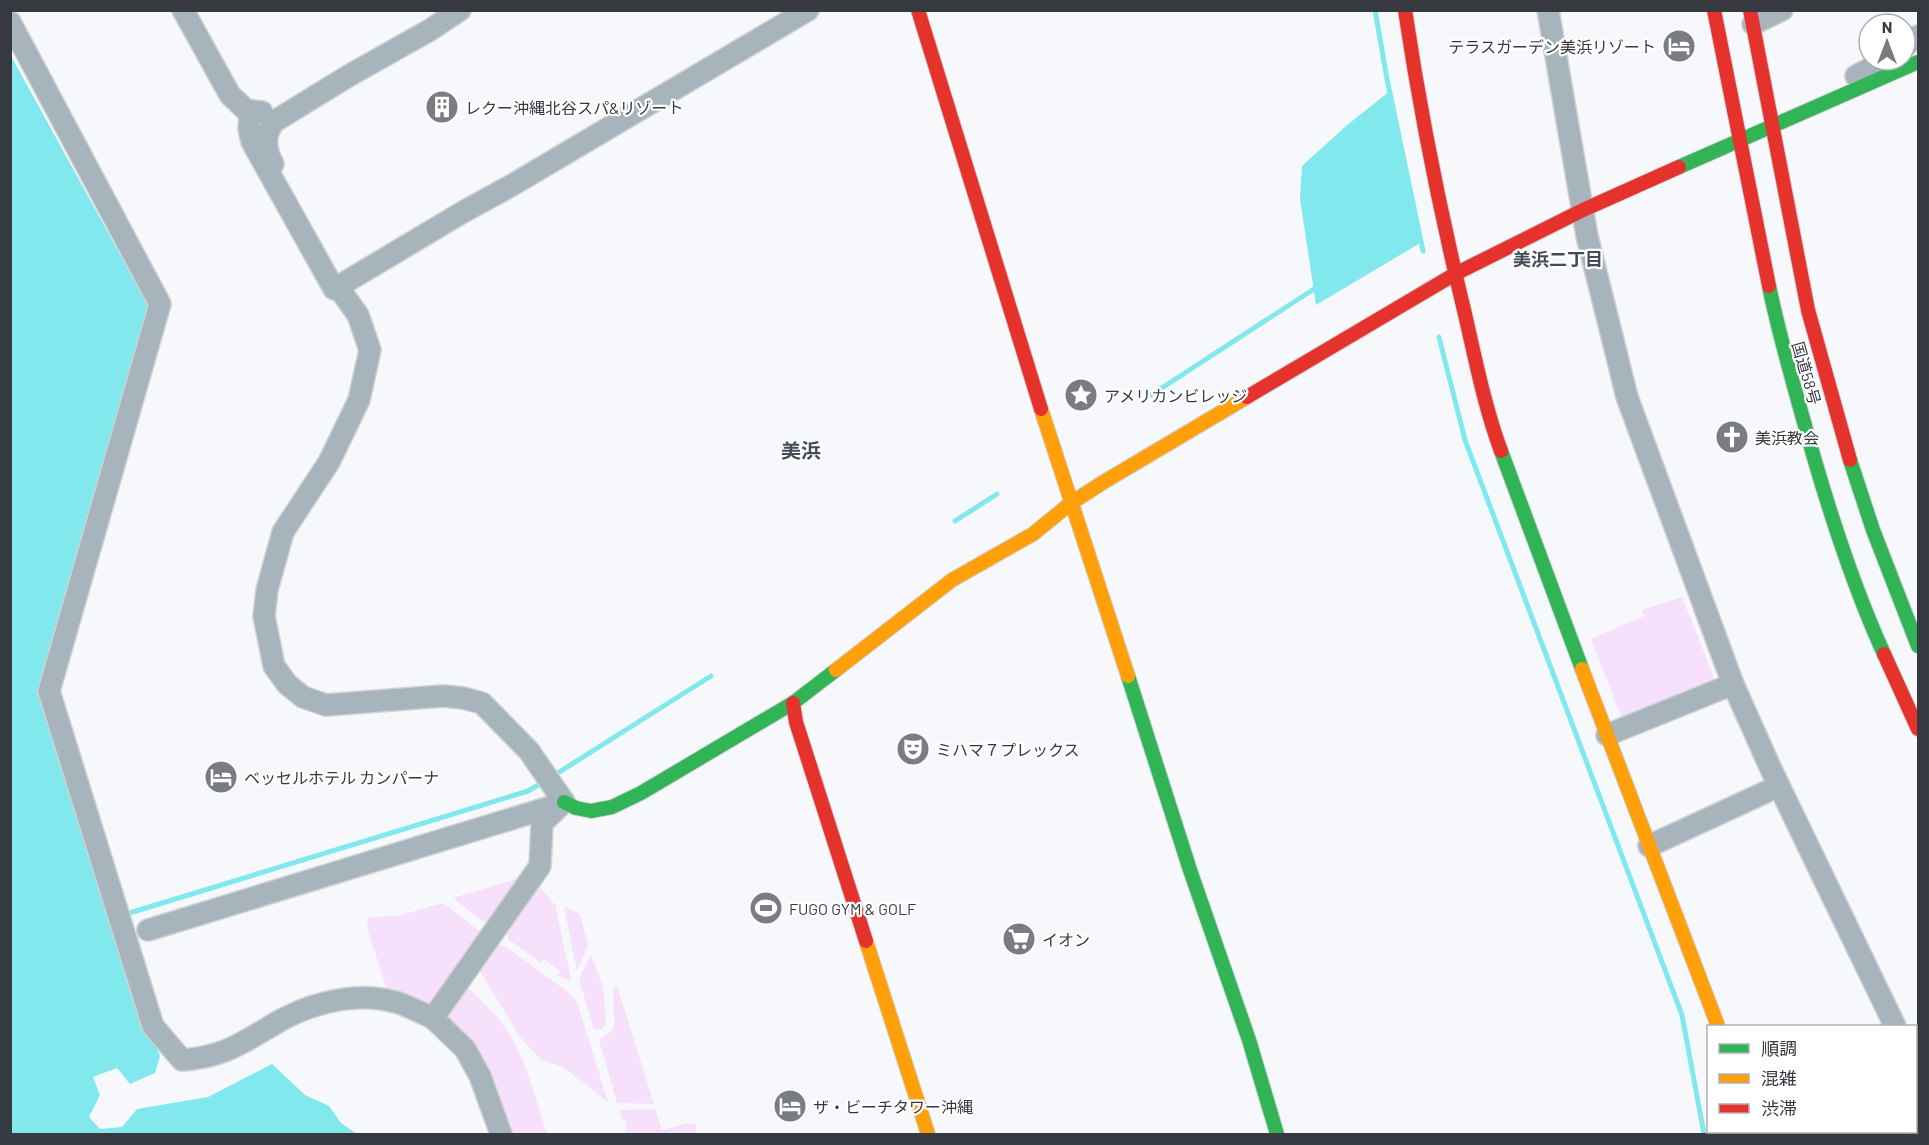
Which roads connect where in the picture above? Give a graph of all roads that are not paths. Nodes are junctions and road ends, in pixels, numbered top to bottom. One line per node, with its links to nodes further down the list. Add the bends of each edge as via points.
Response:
1 (183, 10): 15 (street, via 230,95)
2 (460, 10): 13 (street)
3 (808, 10): 20 (street)
4 (918, 10): 21 (main road)
5 (1405, 10): 19 (main road)
6 (1548, 10): 18 (street)
7 (1714, 10): 17 (main road, 国道58号)
8 (1782, 10): 9 (street)
9 (1752, 17): 16 (main road, 国道58号)
10 (10, 22): 31 (street, via 160,304 49,691 153,1026 182,1060 205,1058 235,1047 312,1005 341,999 398,1003)
11 (1918, 62): 14 (main road)
12 (1864, 72): 14 (street)
13 (350, 75): 15 (street, via 340,76 276,110); 20 (street, via 275,121 269,127 266,142 269,157)
14 (1815, 107): 16 (main road)
15 (250, 111): 20 (street, via 252,142)
16 (1772, 126): 17 (main road); 22 (main road, 国道58号, via 1808,310 1844,439 1873,530)
17 (1739, 140): 18 (main road); 25 (main road, 国道58号, via 1776,322 1812,452 1839,539)
18 (1583, 210): 19 (main road); 23 (street, via 1627,397)
19 (1455, 274): 21 (main road); 26 (main road, via 1490,421)
20 (337, 287): 28 (street, via 358,315 370,350 359,400 329,462 283,532 264,616 274,666 303,697 326,705 442,696 482,703 529,751)
21 (1071, 503): 24 (main road, via 1034,534 952,580); 36 (main road)
22 (1918, 646)
23 (1733, 684): 26 (street); 27 (street)
24 (793, 703): 28 (main road, via 612,807 591,812); 35 (main road)
25 (1918, 729)
26 (1607, 735): 29 (main road)
27 (1779, 786): 29 (street); 33 (street)
28 (564, 802): 30 (street); 31 (street, via 543,824 540,866)
29 (1649, 846): 32 (main road)
30 (148, 930)
31 (433, 1018): 34 (street, via 465,1049 480,1076)
32 (1718, 1025)
33 (1895, 1025)
34 (501, 1134)
35 (928, 1134)
36 (1277, 1134)

